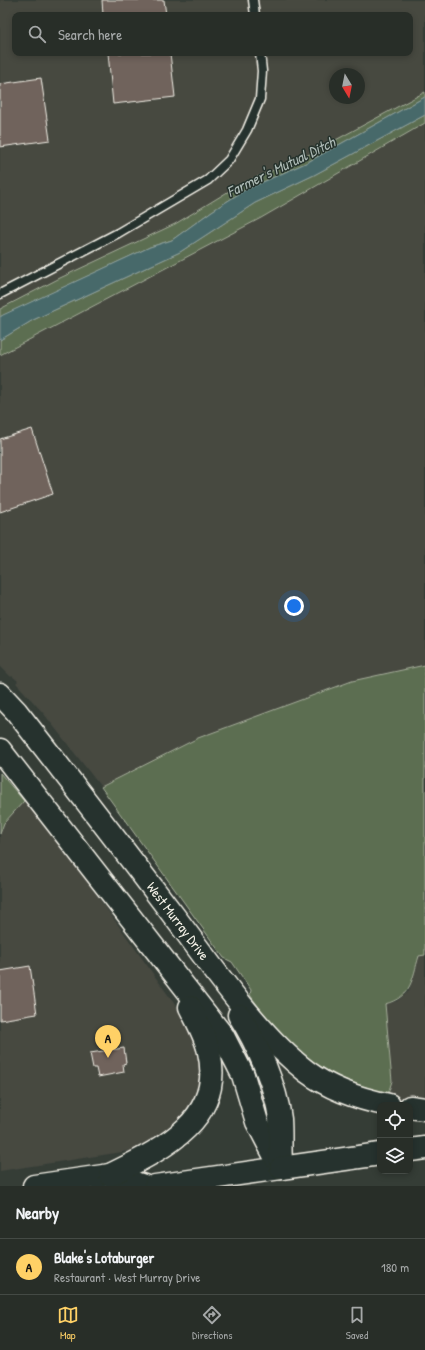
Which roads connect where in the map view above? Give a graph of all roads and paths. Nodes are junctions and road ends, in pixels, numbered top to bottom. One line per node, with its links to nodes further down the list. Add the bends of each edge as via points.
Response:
1 (253, 0): 2 (lane)
2 (255, 12)
3 (260, 56): 4 (lane, via 260,99 247,130 229,160 208,180 118,233)
4 (0, 294)
5 (0, 694): 7 (main road, West Murray Drive, via 106,826)
6 (0, 750): 8 (main road)
7 (199, 950): 9 (main road, West Murray Drive, via 280,1050 307,1072 332,1087 356,1098); 15 (main road, via 246,1026 266,1070 280,1118)
8 (167, 962): 15 (main road, via 223,1036 244,1075 258,1122); 16 (main road, via 210,1052 212,1074 209,1091 196,1120 183,1133 166,1146)
9 (377, 1102)
10 (413, 1107): 11 (main road)
11 (425, 1109)
12 (425, 1148): 13 (main road)
13 (413, 1150)
14 (377, 1154): 15 (main road)
15 (281, 1168): 19 (main road)
16 (110, 1175): 17 (main road); 18 (main road)
17 (34, 1186)
18 (144, 1186)
19 (155, 1186)

